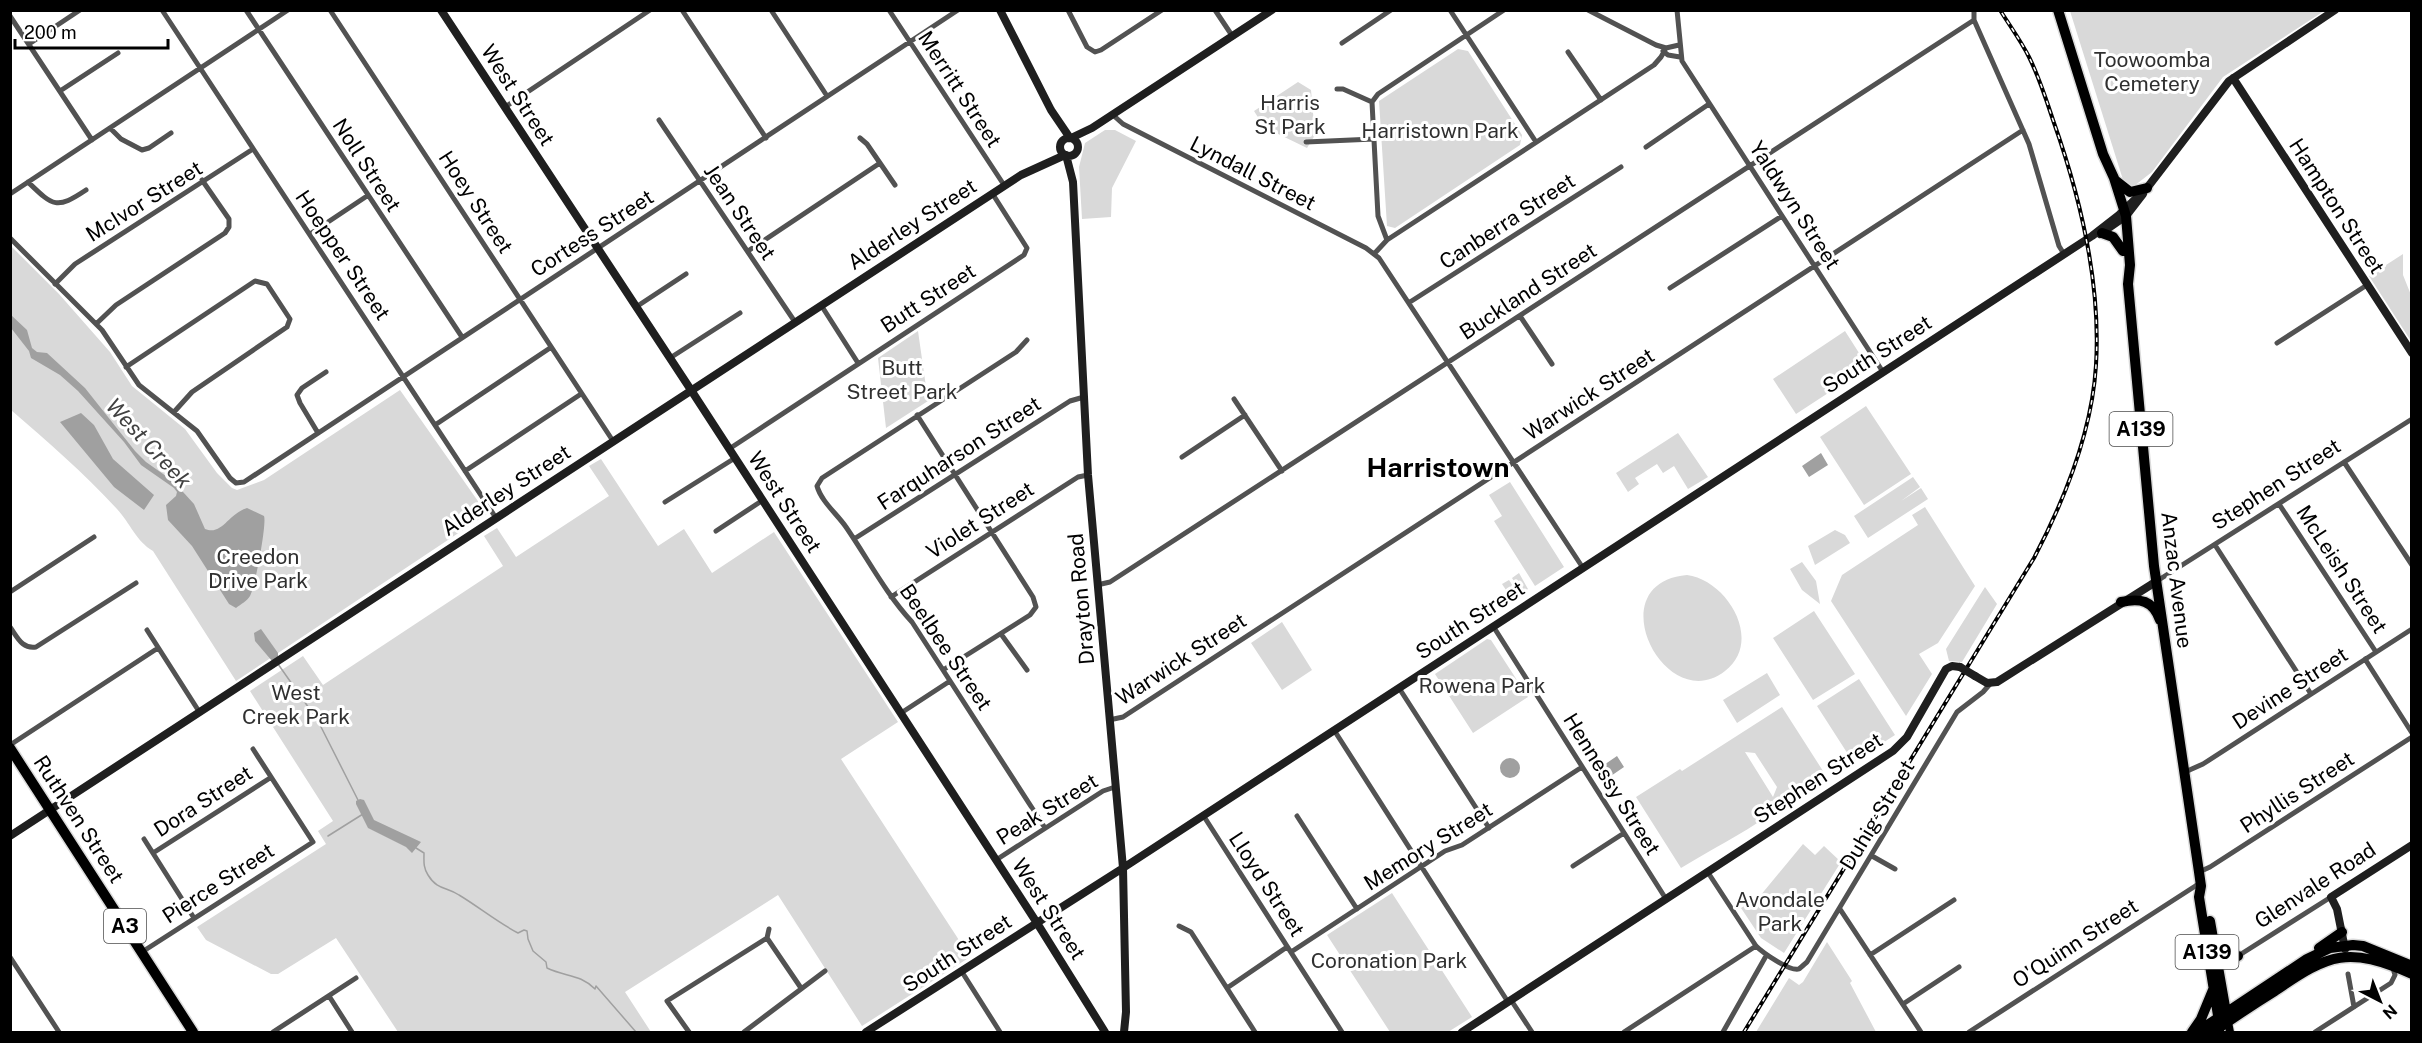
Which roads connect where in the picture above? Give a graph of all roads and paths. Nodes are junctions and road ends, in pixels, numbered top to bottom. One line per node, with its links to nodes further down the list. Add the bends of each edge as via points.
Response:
1 (80, 10): 32 (street)
2 (162, 10): 38 (street, Hoepper Street)
3 (246, 10): 27 (street, Noll Street)
4 (288, 10): 27 (street)
5 (330, 10): 100 (street, Hoey Street)
6 (441, 10): 46 (street, West Street)
7 (650, 10): 46 (street)
8 (682, 10): 54 (street)
9 (771, 10): 42 (street)
10 (889, 10): 30 (street, Merritt Street)
11 (958, 10): 30 (street, Cortess Street)
12 (1000, 10): 48 (street)
13 (1068, 10): 14 (street, via 1087,47 1095,52)
14 (1162, 10)
15 (1215, 10): 29 (street)
16 (1272, 10): 29 (street)
17 (1391, 10): 31 (street)
18 (1450, 10): 28 (street)
19 (1504, 10): 28 (street)
20 (1588, 10): 34 (street)
21 (1677, 10): 33 (street)
22 (1974, 10): 26 (street)
23 (2058, 10): 65 (highway, Anzac Avenue / A139)
24 (2335, 10): 39 (street, South Street)
25 (10, 16): 32 (street)
26 (1974, 20): 52 (street); 68 (street, Buckland Street)
27 (259, 30): 38 (street); 82 (street, Noll Street)
28 (1466, 35): 44 (street, via 1377,94); 60 (street)
29 (1233, 37): 47 (street)
30 (910, 42): 42 (street, Cortess Street); 77 (street, Merritt Street)
31 (1342, 43)
32 (29, 44): 41 (street)
33 (1680, 45): 34 (street); 37 (street)
34 (1665, 50): 37 (street, via 1668,55); 43 (street, via 1654,65)
35 (1568, 52): 43 (street)
36 (118, 53): 41 (street)
37 (1680, 57): 45 (street, Yaldwyn Street)
38 (201, 69): 50 (street); 63 (street, Hoepper Street)
39 (2233, 78): 78 (street, South Street); 98 (street, Hampton Street)
40 (1337, 89): 44 (street)
41 (60, 91): 58 (street)
42 (827, 96): 54 (street, Cortess Street)
43 (1601, 99): 60 (street)
44 (1372, 102): 57 (street)
45 (1709, 104): 62 (street); 68 (street, Yaldwyn Street)
46 (505, 107): 89 (street, West Street)
47 (1113, 115): 51 (street); 92 (street, Lyndall Street, via 1123,124)
48 (1054, 116): 56 (street); 61 (street)
49 (659, 120): 73 (street, Jean Street)
50 (110, 128): 53 (street, via 142,150); 58 (street)
51 (1092, 128): 56 (street); 64 (street)
52 (2023, 130): 93 (street); 94 (street, Warwick Street)
53 (171, 133)
54 (765, 138): 73 (street, Cortess Street)
55 (860, 138): 67 (street)
56 (1070, 138): 61 (street, Alderley Street); 64 (street, via 1076,141)
57 (1374, 139): 59 (street); 88 (street, via 1378,216)
58 (92, 140): 74 (street)
59 (1306, 142)
60 (1536, 142): 88 (street)
61 (1061, 145): 66 (street, Drayton Road); 70 (street, Alderley Street)
62 (1646, 147)
63 (253, 149): 72 (street, McIvor Street); 85 (street, Hoepper Street)
64 (1077, 150): 66 (street, Alderley Street); 75 (street, Drayton Road)
65 (2103, 154): 71 (highway, Anzac Avenue / A139); 84 (highway, Anzac Avenue / A139)
66 (1065, 155): 70 (street, Alderley Street); 75 (street, Drayton Road)
67 (880, 163): 76 (street); 90 (street)
68 (1750, 165): 83 (street, Yaldwyn Street); 105 (street, Buckland Street)
69 (1621, 167): 101 (street, Canberra Street)
70 (1021, 175): 77 (street, Alderley Street)
71 (2114, 178): 78 (highway, via 2130,192); 84 (highway, Anzac Avenue / A139)
72 (202, 180): 97 (street, McIvor Street, via 75,264); 107 (street, via 229,219 225,233 116,305)
73 (700, 181): 89 (street, Cortess Street); 90 (street, Jean Street)
74 (28, 182): 79 (street, via 56,204); 81 (street)
75 (1073, 182): 123 (street, Drayton Road)
76 (895, 185)
77 (1004, 186): 80 (street, Alderley Street)
78 (2146, 188): 84 (street, South Street)
79 (86, 190)
80 (992, 193): 102 (street, Alderley Street); 115 (street, Butt Street, via 1027,248 1024,255)
81 (10, 194)
82 (367, 196): 85 (street); 108 (street, Noll Street)
83 (1782, 216): 94 (street, Yaldwyn Street); 99 (street)
84 (2122, 216): 86 (street, South Street); 91 (highway, Anzac Avenue / A139); 96 (highway, Anzac Avenue / A139, via 2130,265)
85 (310, 234): 120 (street, Hoepper Street)
86 (2097, 235): 91 (highway, via 2113,237); 93 (street, South Street)
87 (10, 238): 97 (street)
88 (1387, 240): 92 (street)
89 (598, 249): 100 (street, Cortess Street); 103 (street, West Street)
90 (748, 251): 106 (street, Jean Street)
91 (2123, 251): 96 (highway, Anzac Avenue / A139)
92 (1374, 254): 101 (street, Lyndall Street)
93 (2064, 254): 119 (street, South Street)
94 (1815, 266): 119 (street, Yaldwyn Street); 135 (street, Warwick Street)
95 (686, 274): 103 (street)
96 (2128, 278): 152 (highway, Anzac Avenue / A139)
97 (55, 284): 107 (street)
98 (2367, 285): 110 (street); 112 (street, Hampton Street)
99 (1671, 288)
100 (520, 300): 108 (street, Cortess Street); 111 (street, Hoey Street)
101 (1410, 302): 114 (street, Lyndall Street)
102 (821, 305): 106 (street, Alderley Street); 115 (street)
103 (636, 306): 113 (street, West Street)
104 (740, 312): 113 (street)
105 (1520, 316): 114 (street, Buckland Street); 116 (street)
106 (795, 322): 121 (street, Alderley Street)
107 (96, 324): 117 (street)
108 (462, 337): 120 (street, Cortess Street)
109 (1027, 340): 126 (street, via 1016,352)
110 (2277, 343)
111 (550, 348): 122 (street, Hoey Street); 129 (street)
112 (2412, 353)
113 (670, 358): 121 (street, West Street)
114 (1448, 362): 135 (street, Lyndall Street); 138 (street, Buckland Street)
115 (858, 363): 132 (street, Butt Street)
116 (1552, 364)
117 (126, 367): 125 (street, via 139,385); 125 (street, via 255,281 267,284 290,319 287,327 192,392)
118 (326, 372): 130 (street, via 297,395)
119 (1883, 372): 151 (street, South Street)
120 (404, 376): 129 (street, Hoepper Street); 130 (street, Cortess Street)
121 (691, 390): 131 (street, Alderley Street); 132 (street, West Street)
122 (581, 394): 131 (street, Hoey Street); 137 (street)
123 (1084, 398): 139 (street, Drayton Road); 140 (street, Farquharson Street, via 1070,401)
124 (1234, 399): 127 (street)
125 (174, 412): 130 (street, Cortess Street, via 198,431 236,483 244,482)
126 (917, 415): 140 (street); 148 (street, Beelbee Street, via 822,477 817,486)
127 (1245, 415): 133 (street); 138 (street)
128 (2412, 419): 136 (street, Stephen Street)
129 (435, 424): 137 (street, Hoepper Street)
130 (318, 433)
131 (613, 441): 144 (street, Alderley Street)
132 (729, 449): 134 (street, West Street)
133 (1182, 457)
134 (735, 458): 141 (street, West Street); 142 (street)
135 (1514, 462): 151 (street, Lyndall Street); 175 (street, Warwick Street, via 1123,717)
136 (2344, 462): 143 (street, Stephen Street); 150 (street)
137 (465, 471): 144 (street, Hoepper Street)
138 (1282, 471): 154 (street, Buckland Street, via 1110,582)
139 (1088, 475): 146 (street, Violet Street, via 1078,477); 154 (street, Drayton Road)
140 (955, 476): 146 (street); 148 (street, Farquharson Street)
141 (763, 501): 145 (street); 174 (street, West Street)
142 (665, 502)
143 (2280, 504): 149 (street, Stephen Street); 165 (street, McLeish Street)
144 (496, 518): 173 (street, Alderley Street)
145 (716, 531)
146 (992, 532): 156 (street, Violet Street); 163 (street, via 1036,607)
147 (94, 537): 155 (street)
148 (854, 539): 156 (street, Beelbee Street)
149 (2215, 545): 152 (street, Stephen Street); 172 (street)
150 (2412, 565)
151 (1583, 568): 158 (street, South Street)
152 (2157, 581): 157 (street, Stephen Street); 160 (highway, Anzac Avenue / A139)
153 (136, 583): 159 (street, via 36,647 23,645)
154 (1097, 585): 175 (street, Drayton Road)
155 (10, 592)
156 (891, 597): 167 (street, Beelbee Street)
157 (2121, 602): 160 (highway, via 2147,602); 170 (street, Stephen Street)
158 (1493, 626): 171 (street, South Street); 180 (street, Hennessy Street)
159 (10, 627)
160 (2164, 629): 181 (highway, Anzac Avenue / A139)
161 (2412, 629): 165 (street, Devine Street)
162 (147, 630): 164 (street)
163 (1000, 634): 167 (street); 168 (street)
164 (158, 648): 173 (street); 178 (street)
165 (2376, 652): 166 (street, Devine Street)
166 (2365, 659): 172 (street, Devine Street); 177 (street)
167 (943, 670): 169 (street, Beelbee Street)
168 (1027, 670)
169 (950, 681): 174 (street); 187 (street, Beelbee Street)
170 (1989, 684): 194 (street, Duhig Street, via 1957,712); 200 (street, Stephen Street, bridge, via 1960,667 1946,669 1899,747)
171 (1399, 688): 176 (street, South Street); 188 (street)
172 (2311, 694): 181 (street, Devine Street)
173 (200, 713): 184 (street, Alderley Street)
174 (901, 713): 195 (street, West Street)
175 (1110, 720): 183 (street, Drayton Road)
176 (1334, 730): 185 (street, South Street); 196 (street)
177 (2412, 735): 201 (street, Phyllis Street, via 2211,867)
178 (10, 746): 184 (highway, Ruthven Street / A3)
179 (253, 749): 182 (street)
180 (1582, 767): 188 (street, Memory Street); 189 (street, Hennessy Street)
181 (2184, 773): 201 (highway, Anzac Avenue / A139)
182 (270, 778): 193 (street, Dora Street); 207 (street, Pierce Street, via 313,842)
183 (1116, 787): 187 (street, Peak Street, via 1103,791); 198 (street, Drayton Road)
184 (51, 810): 190 (street, Alderley Street); 217 (highway, Ruthven Street / A3)
185 (1203, 815): 198 (street, South Street); 215 (street, Lloyd Street)
186 (1297, 816): 205 (street)
187 (1045, 828): 195 (street, Peak Street)
188 (1488, 828): 196 (street, Memory Street)
189 (1624, 833): 197 (street); 203 (street, Hennessy Street)
190 (10, 836)
191 (144, 839): 193 (street)
192 (2412, 845): 202 (street, Glenvale Road)
193 (153, 853): 207 (street)
194 (1872, 856): 199 (street); 206 (street, Duhig Street)
195 (996, 860): 208 (street, West Street)
196 (1421, 866): 205 (street, Memory Street); 235 (street)
197 (1573, 866)
198 (1123, 868): 208 (street, South Street); 239 (street, Drayton Road)
199 (1895, 869)
200 (1707, 871): 203 (street, Stephen Street); 214 (street)
201 (2200, 880): 213 (highway, Anzac Avenue / A139); 233 (highway, Anzac Avenue / A139, via 2199,897); 262 (street, O'Quinn Street)
202 (2331, 897): 211 (street); 221 (street, Glenvale Road)
203 (1666, 899): 235 (street, Stephen Street)
204 (1954, 900): 218 (street)
205 (1357, 909): 215 (street, Memory Street)
206 (1840, 909): 218 (street); 220 (street, Duhig Street, via 1799,969)
207 (194, 918): 217 (street, Pierce Street)
208 (1037, 923): 227 (street, South Street); 240 (street, West Street)
209 (1179, 926): 232 (street, via 1191,932)
210 (769, 929): 212 (street)
211 (2342, 932): 216 (street); 219 (highway)
212 (767, 938): 231 (street); 248 (street, via 668,1001)
213 (2212, 938): 221 (highway, via 2220,959); 233 (highway, Anzac Avenue / A139)
214 (1756, 946): 220 (street); 259 (street)
215 (1289, 950): 232 (street, Memory Street); 256 (street, Lloyd Street)
216 (2345, 951): 219 (highway, via 2330,948); 223 (highway); 224 (highway, via 2370,948); 241 (highway, via 2317,963)
217 (141, 952): 245 (highway, Ruthven Street / A3)
218 (1870, 955): 236 (street)
219 (2313, 955): 237 (highway)
220 (1766, 956): 260 (street)
221 (2238, 956)
222 (10, 957): 244 (street)
223 (2393, 966): 229 (highway); 238 (street, via 2393,980)
224 (2412, 966)
225 (1959, 967): 236 (street)
226 (825, 971): 231 (street)
227 (962, 972): 242 (street); 250 (street, South Street)
228 (2348, 974): 238 (street)
229 (2412, 974)
230 (356, 978): 234 (street)
231 (801, 988): 249 (street)
232 (1227, 988): 243 (street)
233 (2218, 992): 237 (highway); 241 (highway, Anzac Avenue / A139); 263 (highway)
234 (329, 996): 246 (street); 247 (street)
235 (1510, 1001): 257 (street, Stephen Street); 258 (street)
236 (1903, 1004): 261 (street)
237 (2239, 1004): 241 (highway)
238 (2354, 1007): 265 (street)
239 (1126, 1012): 254 (street); 255 (street)
240 (1095, 1014): 252 (street); 253 (street)
241 (2222, 1025): 264 (highway)
242 (998, 1030): 251 (street)
243 (1252, 1031)
244 (60, 1032)
245 (194, 1032)
246 (273, 1032)
247 (352, 1032)
248 (689, 1032)
249 (744, 1032)
250 (866, 1032)
251 (990, 1032)
252 (1105, 1032)
253 (1110, 1032)
254 (1124, 1032)
255 (1129, 1032)
256 (1342, 1032)
257 (1462, 1032)
258 (1532, 1032)
259 (1624, 1032)
260 (1723, 1032)
261 (1921, 1032)
262 (1969, 1032)
263 (2192, 1032)
264 (2197, 1032)
265 (2315, 1032)

